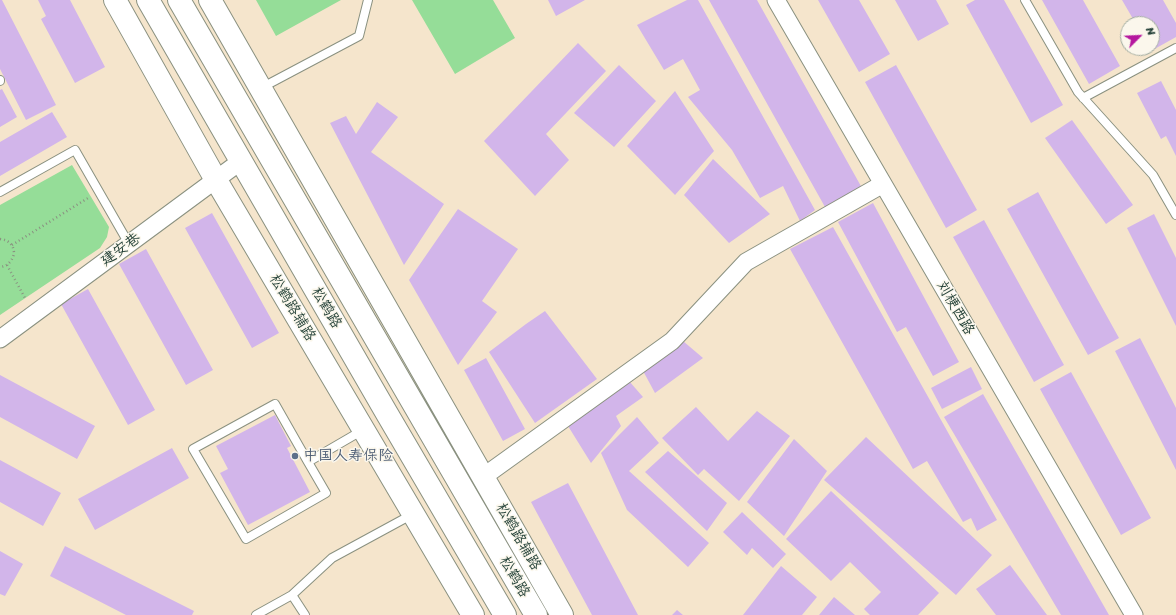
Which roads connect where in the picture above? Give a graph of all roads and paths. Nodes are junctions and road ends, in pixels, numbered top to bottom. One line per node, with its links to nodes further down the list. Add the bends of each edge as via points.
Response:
1 (115, 0): 12 (street, 松鹤路辅路)
2 (148, 0): 11 (street, 松鹤路)
3 (179, 0): 17 (street, 松鹤路)
4 (210, 0): 9 (street, 松鹤路辅路)
5 (368, 0): 9 (lane, via 359,36)
6 (776, 0): 13 (street, 刘梗西路)
7 (1025, 0): 10 (lane)
8 (1176, 48): 10 (lane)
9 (261, 88): 16 (street, 松鹤路辅路)
10 (1083, 98): 18 (lane, via 1153,175)
11 (241, 161): 12 (street, 建安巷); 30 (street, 松鹤路)
12 (216, 180): 20 (street, 建安巷); 26 (street, 松鹤路辅路)
13 (883, 184): 28 (street, via 746,262 672,341); 40 (street, 刘梗西路)
14 (0, 192): 15 (lane, via 75,150)
15 (99, 192): 20 (lane); 21 (path)
16 (320, 192): 17 (street); 28 (street, 松鹤路辅路)
17 (298, 204): 29 (street, 松鹤路)
18 (1176, 215)
19 (0, 239): 21 (path)
20 (129, 244): 24 (street, 建安巷)
21 (12, 245): 22 (path, via 13,258)
22 (7, 265): 23 (path); 24 (path)
23 (0, 267)
24 (33, 314): 25 (street, 建安巷)
25 (1, 336)
26 (364, 430): 27 (lane); 31 (street, 松鹤路辅路)
27 (308, 462): 27 (lane, via 326,493 246,538 193,449 275,404)
28 (483, 477): 29 (street); 32 (street, 松鹤路辅路)
29 (463, 488): 34 (street, 松鹤路)
30 (437, 500): 31 (street); 35 (street, 松鹤路)
31 (413, 514): 33 (lane, via 332,558); 38 (street, 松鹤路辅路)
32 (548, 590): 34 (street); 39 (street, 松鹤路辅路)
33 (292, 595): 36 (lane); 37 (lane)
34 (533, 609)
35 (502, 614)
36 (256, 615)
37 (306, 615)
38 (473, 615)
39 (562, 615)
40 (1134, 615)

